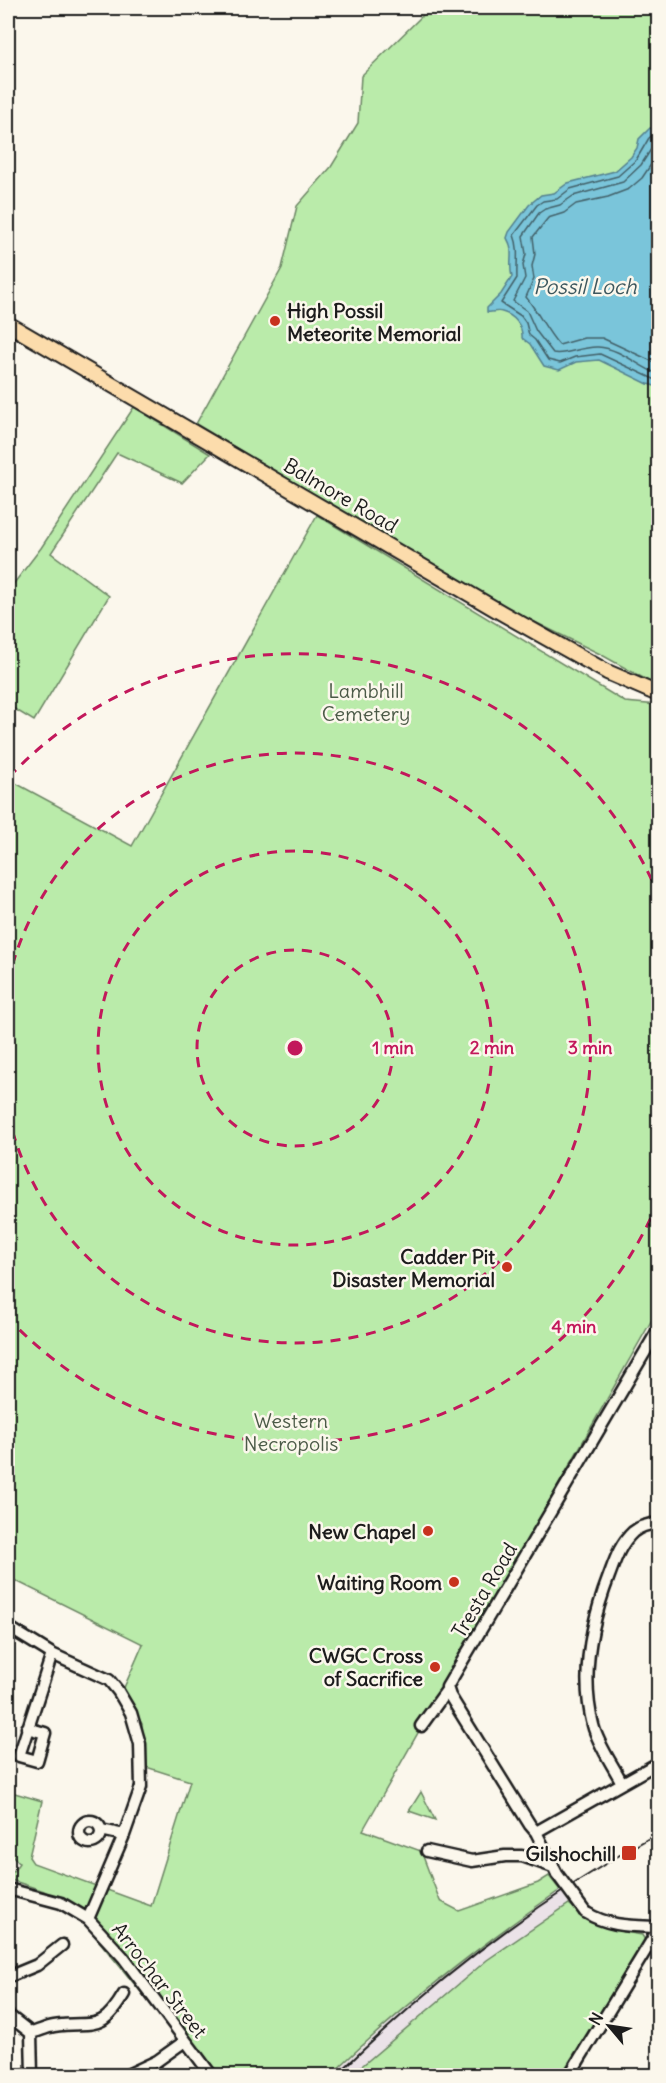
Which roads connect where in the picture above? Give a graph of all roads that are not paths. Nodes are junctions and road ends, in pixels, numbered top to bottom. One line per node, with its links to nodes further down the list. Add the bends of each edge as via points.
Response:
1 (8, 324): 2 (main road, Balmore Road, via 502,613 608,672)
2 (658, 694)
3 (658, 1330): 7 (street, Tresta Road)
4 (658, 1523): 11 (street, via 635,1530 617,1554 598,1604 588,1650 593,1726)
5 (8, 1627): 6 (street)
6 (52, 1654): 9 (street); 14 (street, via 109,1680 131,1713 140,1744 141,1787)
7 (447, 1690): 8 (street, Tresta Road); 13 (street)
8 (422, 1726)
9 (27, 1728)
10 (658, 1763): 11 (street)
11 (622, 1783): 13 (street)
12 (101, 1830): 14 (street)
13 (536, 1832): 16 (street)
14 (124, 1835): 18 (street)
15 (427, 1851): 16 (street, via 472,1861 522,1856)
16 (555, 1870): 19 (street, bridge, via 585,1912 596,1919 620,1926)
17 (8, 1889): 18 (street, Arrochar Street, via 61,1903)
18 (88, 1919): 25 (street, Arrochar Street, via 123,1957)
19 (658, 1929): 30 (street)
20 (62, 1945): 21 (street, via 37,1965)
21 (8, 1977)
22 (123, 1994): 24 (street, via 113,2012 92,2025 54,2025)
23 (8, 2015): 24 (street)
24 (31, 2033): 26 (street)
25 (185, 2041): 27 (street, via 157,2061); 29 (street, Arrochar Street)
26 (32, 2075): 27 (street); 28 (street)
27 (127, 2075)
28 (24, 2076)
29 (212, 2076)
30 (569, 2076)

